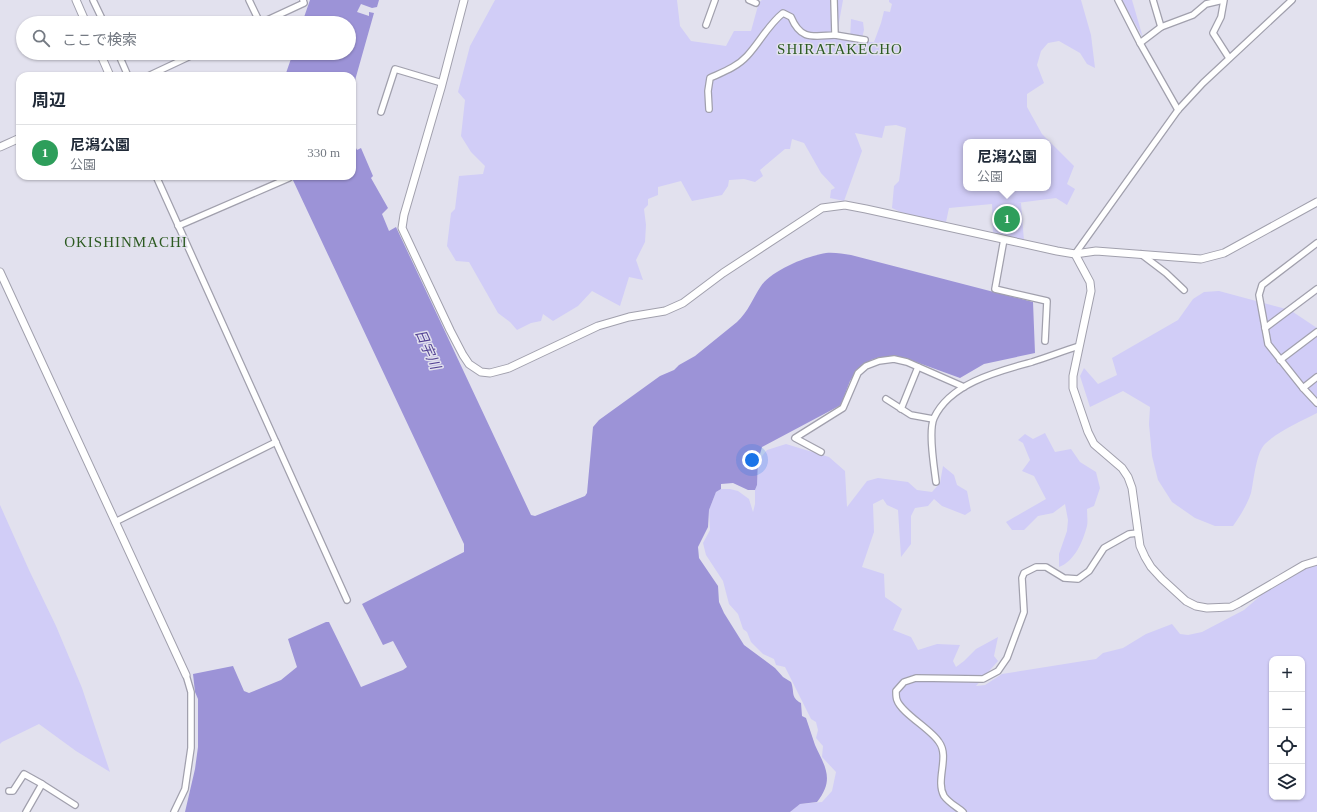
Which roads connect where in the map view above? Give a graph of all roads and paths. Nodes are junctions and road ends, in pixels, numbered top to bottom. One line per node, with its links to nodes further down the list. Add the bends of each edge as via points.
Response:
1 (76, 0): 14 (street)
2 (93, 0): 15 (street)
3 (248, 0): 16 (street)
4 (303, 0): 17 (street, via 304,3)
5 (464, 0): 30 (street)
6 (715, 0): 18 (street)
7 (749, 0): 13 (street)
8 (834, 0): 20 (street)
9 (1118, 0): 22 (street)
10 (1153, 0): 19 (street)
11 (1224, 0): 19 (street, via 1206,4 1193,15); 23 (street, via 1221,17 1213,33)
12 (1292, 0): 23 (street)
13 (756, 3)
14 (83, 16)
15 (101, 16)
16 (256, 16)
17 (275, 16)
18 (706, 25)
19 (1161, 27): 22 (street)
20 (835, 35): 21 (street); 31 (street, via 808,37 799,31 791,17 783,13 765,30 746,57 732,68 710,78)
21 (865, 40)
22 (1140, 43): 32 (street)
23 (1229, 58): 32 (street)
24 (103, 60): 27 (street)
25 (121, 60): 28 (street)
26 (182, 60): 29 (street)
27 (108, 72)
28 (126, 72)
29 (157, 72)
30 (442, 83): 33 (street, via 395,69); 40 (street, via 402,228 463,355 469,364 481,372 490,373 509,368 598,326 629,317 666,311 683,304 723,273 822,208 852,206)
31 (709, 109)
32 (1178, 110): 42 (street)
33 (381, 112)
34 (16, 140): 35 (street)
35 (0, 147)
36 (158, 180): 39 (street)
37 (284, 180): 39 (street)
38 (1317, 202): 43 (street, via 1218,254 1200,259)
39 (178, 226): 60 (street)
40 (1004, 239): 42 (street); 49 (street, via 995,289 1047,301)
41 (1317, 243): 47 (street, via 1262,285 1259,295)
42 (1075, 254): 43 (street, via 1096,250); 50 (street, via 1090,282 1091,291)
43 (1140, 254): 46 (street, via 1166,272)
44 (0, 272): 63 (street)
45 (1317, 289): 47 (street)
46 (1184, 290)
47 (1265, 328): 51 (street, via 1268,344)
48 (1317, 332): 51 (street)
49 (1045, 341)
50 (1079, 346): 54 (street, via 999,371); 64 (street, via 1073,388 1094,444 1128,476)
51 (1280, 360): 55 (street)
52 (918, 367): 54 (street); 58 (street); 61 (street, via 894,359 866,366 858,373 843,408 795,438)
53 (1317, 377): 55 (street)
54 (964, 387): 59 (street, via 951,396)
55 (1303, 388): 57 (street)
56 (886, 399): 58 (street)
57 (1317, 403)
58 (901, 409): 59 (street, via 911,415)
59 (934, 419): 62 (street, via 931,445)
60 (276, 442): 63 (street); 66 (street)
61 (821, 452)
62 (936, 482)
63 (115, 522): 67 (street)
64 (1138, 533): 65 (street, via 1144,557 1162,579 1186,600 1196,606 1207,608 1222,608 1239,603 1304,565); 73 (street, via 1129,534 1104,548 1089,571 1078,579 1064,578 1046,567 1036,567 1024,573 1024,612 1007,658 998,671 983,679 916,678 904,682 896,691 897,701 939,741 943,749 941,789 945,797)
65 (1317, 561)
66 (347, 600)
67 (186, 675): 72 (street, via 191,692 192,748 185,789)
68 (42, 784): 69 (street, via 24,774 13,791); 70 (street); 71 (street)
69 (9, 792)
70 (75, 805)
71 (26, 812)
72 (174, 812)
73 (963, 812)

